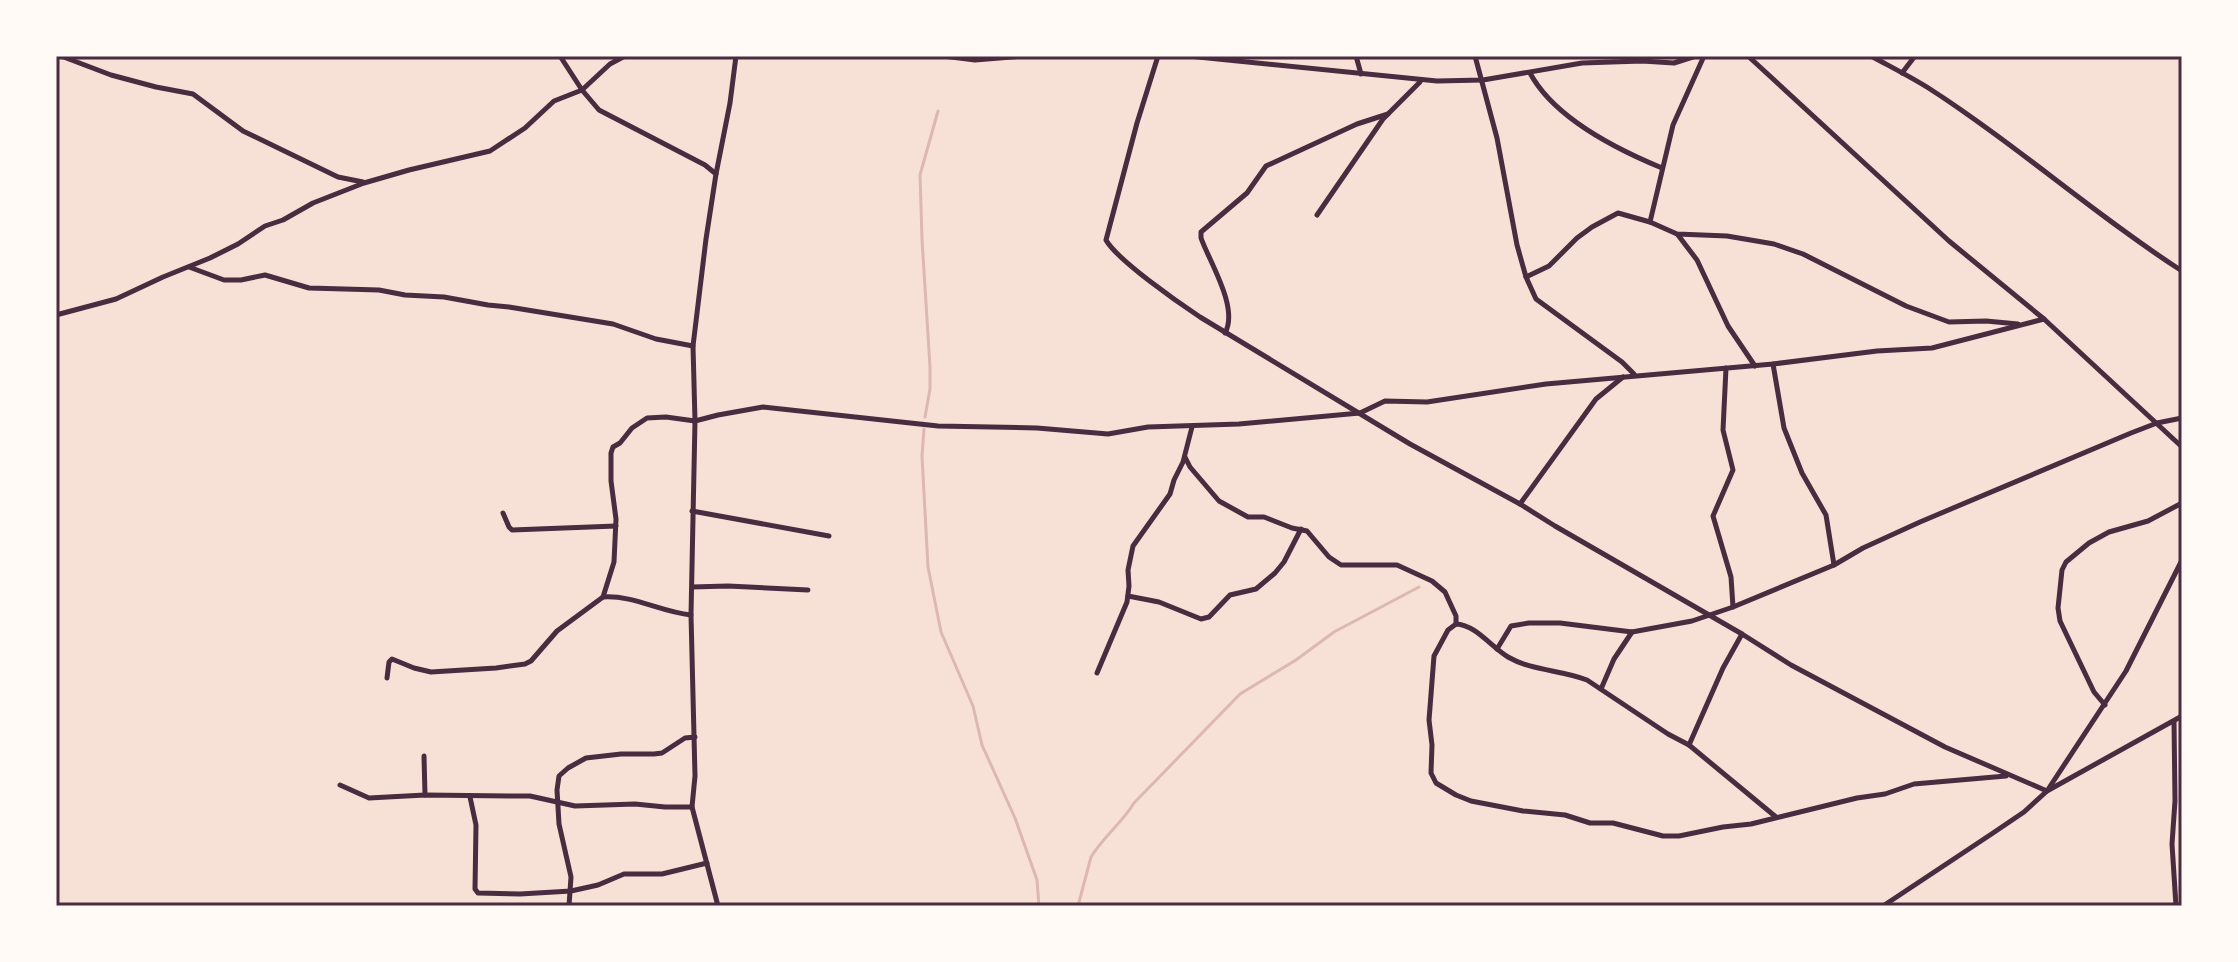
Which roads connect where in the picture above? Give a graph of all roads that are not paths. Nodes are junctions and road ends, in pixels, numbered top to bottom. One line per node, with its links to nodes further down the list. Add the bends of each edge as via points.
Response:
1 (61, 56): 25 (street, via 111,75 193,94 243,131 338,177)
2 (560, 56): 21 (street)
3 (625, 56): 21 (street)
4 (736, 56): 24 (street)
5 (943, 56): 6 (street)
6 (1023, 56)
7 (1158, 56): 35 (street, via 1106,240 1166,293)
8 (1188, 56): 18 (street)
9 (1356, 56): 18 (street)
10 (1475, 56): 19 (street)
11 (1696, 56): 16 (street, via 1674,63 1582,63)
12 (1704, 56): 23 (street, via 1673,125)
13 (1748, 56): 33 (street, via 1949,241)
14 (1871, 56): 17 (street)
15 (1915, 56): 17 (street)
16 (1530, 73): 19 (street); 23 (street, via 1578,122)
17 (1902, 73): 30 (street, via 1997,135)
18 (1361, 74): 20 (street)
19 (1483, 80): 20 (street); 31 (street)
20 (1421, 81): 22 (street)
21 (582, 90): 24 (street, via 599,110); 25 (street, via 554,101 490,151)
22 (1388, 114): 26 (street); 35 (street, via 1266,166 1247,193 1201,232 1227,303 1230,323)
23 (1662, 168): 27 (street)
24 (716, 174): 36 (street)
25 (364, 183): 29 (street)
26 (1317, 215)
27 (1650, 222): 28 (street); 31 (street, via 1618,213 1577,238 1549,266)
28 (1677, 234): 34 (street, via 1774,244 1949,322); 38 (street)
29 (188, 266): 32 (street, via 116,299); 36 (street, via 224,280 265,275 309,288 379,290 509,307 613,324)
30 (2182, 271)
31 (1526, 277): 40 (street, via 1544,307)
32 (56, 315)
33 (2044, 319): 34 (street); 45 (street)
34 (2023, 324): 37 (street, via 1932,348)
35 (1225, 333): 42 (street)
36 (693, 346): 44 (street)
37 (1773, 364): 38 (street); 57 (street, via 1784,428 1826,515)
38 (1755, 366): 39 (street)
39 (1726, 368): 40 (street); 62 (street, via 1723,430 1733,470 1713,516 1731,577)
40 (1635, 375): 41 (street)
41 (1624, 376): 42 (street, via 1427,402 1385,401); 50 (street, via 1596,399)
42 (1360, 413): 46 (street); 50 (street)
43 (2182, 418): 45 (street)
44 (695, 421): 46 (street, via 763,407 938,426 1085,433); 51 (street); 53 (street, via 647,418 613,447)
45 (2157, 423): 47 (street); 57 (street, via 1920,522)
46 (1192, 427): 48 (street)
47 (2182, 447)
48 (1185, 457): 54 (street, via 1227,506 1248,517); 60 (street, via 1170,494 1133,546)
49 (2182, 503): 72 (street, via 2099,537 2062,570 2058,615)
50 (1520, 504): 64 (street)
51 (692, 511): 55 (street); 58 (street)
52 (503, 513): 53 (street, via 512,530)
53 (616, 526): 61 (street, via 614,562)
54 (1301, 529): 60 (street, via 1284,562 1264,584 1230,595 1205,618); 65 (street, via 1341,565 1391,564 1432,581 1445,592)
55 (829, 536)
56 (2182, 560): 72 (street)
57 (1834, 565): 62 (street)
58 (692, 587): 59 (street); 63 (street)
59 (808, 590)
60 (1128, 596): 69 (street)
61 (603, 597): 63 (street); 70 (street, via 557,631 529,662 431,672 392,659)
62 (1733, 607): 64 (street)
63 (691, 615): 75 (street)
64 (1709, 615): 66 (street); 67 (street)
65 (1456, 624): 68 (street, via 1469,627); 85 (street, via 1434,656 1429,698 1431,773 1447,791 1485,804 1663,836)
66 (1632, 632): 68 (street, via 1529,623 1511,626); 71 (street)
67 (1742, 634): 76 (street); 78 (street, via 1945,747)
68 (1497, 649): 71 (street, via 1526,665 1575,675)
69 (1097, 673)
70 (387, 678)
71 (1601, 689): 76 (street)
72 (2105, 705): 80 (street)
73 (2182, 716): 74 (street)
74 (2174, 721): 80 (street); 91 (street)
75 (695, 737): 83 (street, via 654,754 581,760 559,776); 84 (street)
76 (1689, 745): 85 (street)
77 (424, 756): 81 (street)
78 (2010, 775): 80 (street); 85 (street, via 1909,785)
79 (340, 785): 81 (street, via 369,798)
80 (2047, 791): 90 (street)
81 (425, 795): 82 (street)
82 (470, 796): 83 (street, via 530,796); 87 (street, via 476,825 476,891)
83 (557, 803): 84 (street); 87 (street)
84 (692, 807): 86 (street)
85 (1776, 817)
86 (707, 863): 87 (street, via 662,874 624,874); 89 (street)
87 (571, 891): 88 (street)
88 (569, 906)
89 (718, 906)
90 (1883, 906)
91 (2176, 906)

